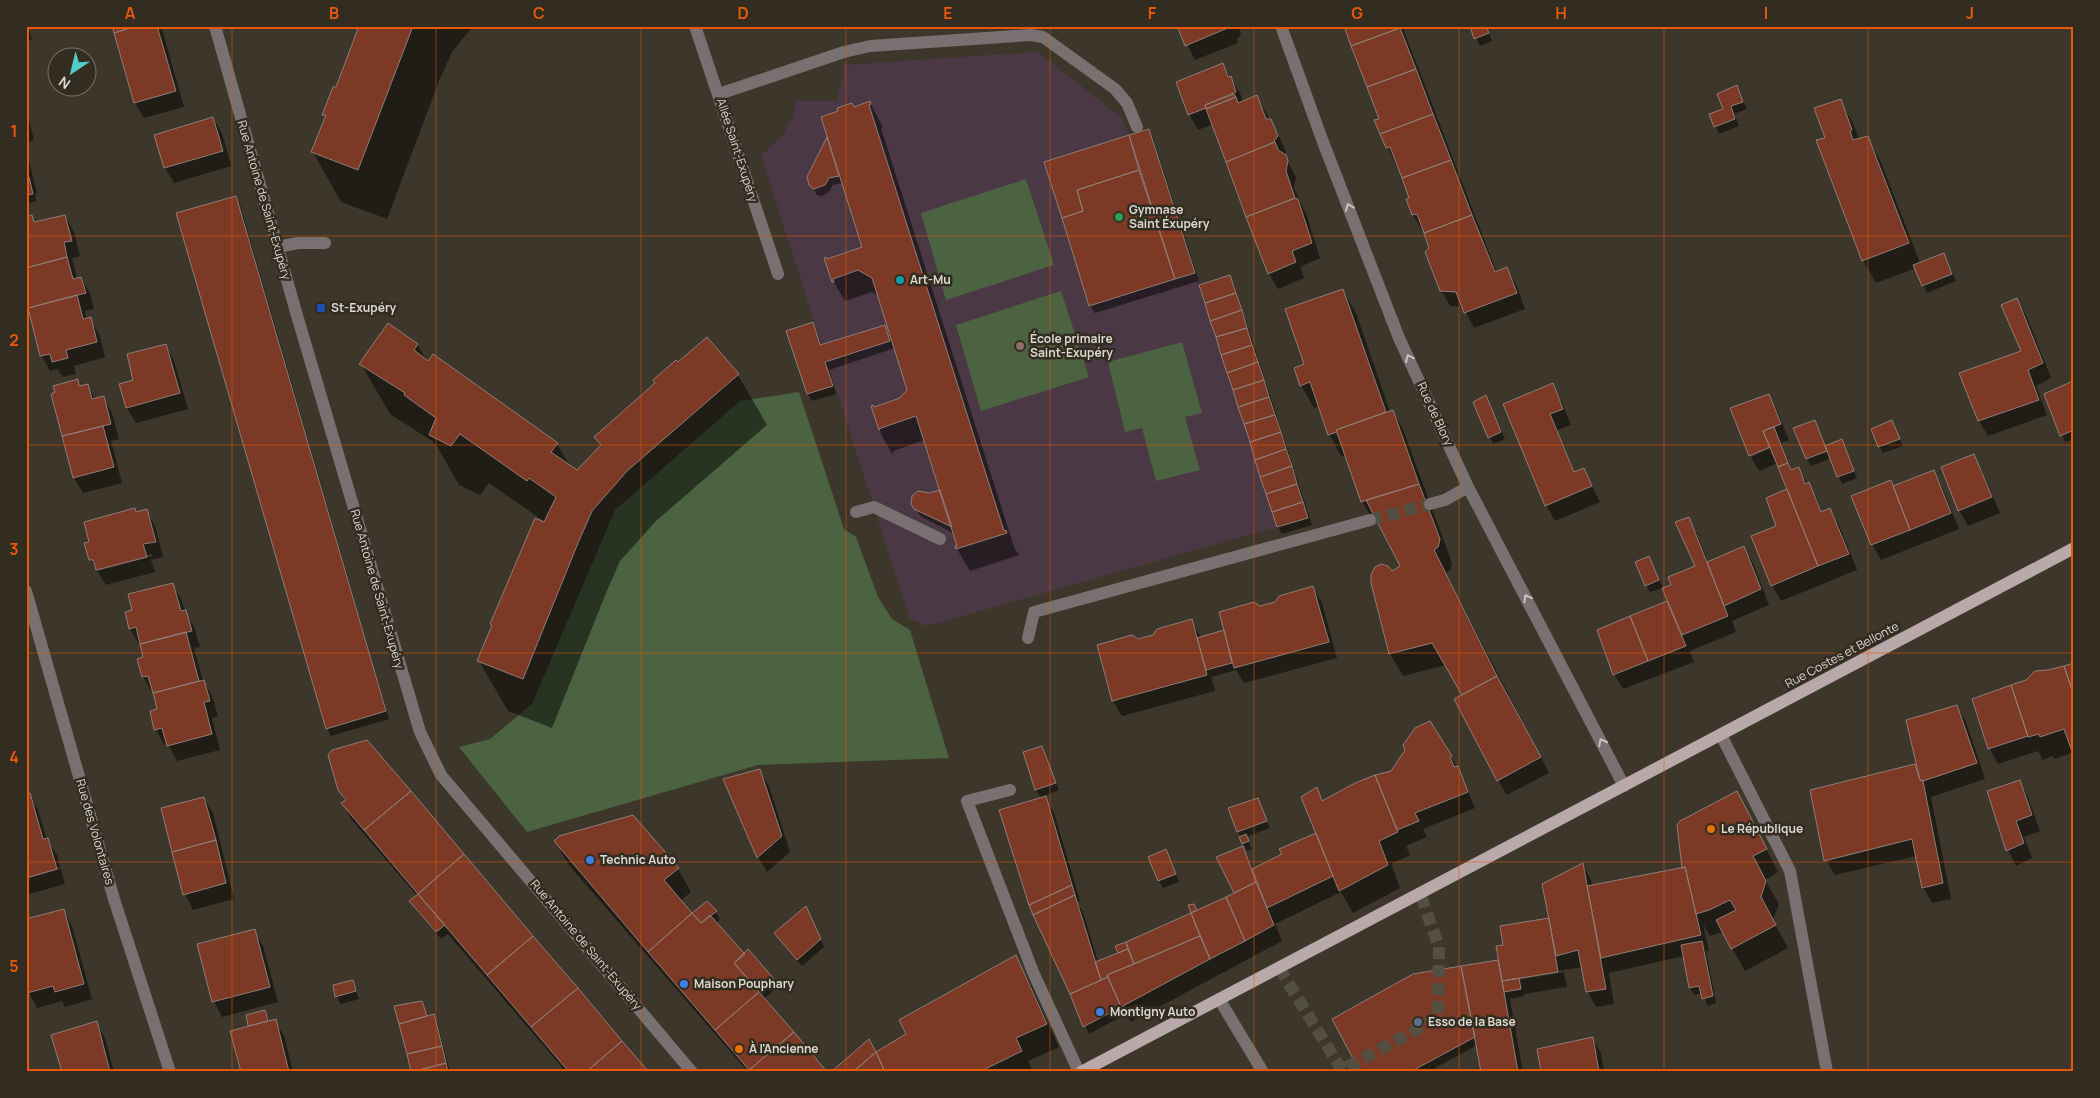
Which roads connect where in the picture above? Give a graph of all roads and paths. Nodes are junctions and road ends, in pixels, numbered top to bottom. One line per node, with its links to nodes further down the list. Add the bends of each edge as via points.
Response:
1 (215, 26): 7 (street, Rue Antoine de Saint-Exupéry)
2 (695, 26): 4 (street, Allée Saint-Exupéry)
3 (1281, 26): 9 (street, Rue de Blory, one-way to 3, via 1399,338)
4 (719, 94): 5 (street, via 870,46 1030,35 1043,37 1115,90 1127,102); 8 (street, Allée Saint-Exupéry)
5 (1137, 127)
6 (326, 242): 7 (street)
7 (278, 247): 23 (street, Rue Antoine de Saint-Exupéry, via 413,714 429,752 442,775)
8 (778, 274)
9 (1468, 487): 10 (street); 19 (street, Rue de Blory, one-way to 9)
10 (1430, 504)
11 (856, 512): 13 (street, via 874,507)
12 (1370, 520): 17 (street, via 1034,612)
13 (940, 539)
14 (2074, 548): 18 (main road, Rue Costes et Bellonte)
15 (26, 591): 16 (street, Rue des Volontaires)
16 (30, 615): 22 (street, Rue des Volontaires, via 114,899)
17 (1028, 638)
18 (1721, 735): 19 (main road, Rue Costes et Bellonte); 26 (street, via 1790,871)
19 (1624, 786): 21 (main road, Rue Costes et Bellonte)
20 (1010, 790): 24 (street, via 967,801 1033,972)
21 (1219, 999): 24 (main road, Rue Costes et Bellonte); 25 (street)
22 (170, 1072)
23 (692, 1072)
24 (1080, 1072)
25 (1264, 1072)
26 (1827, 1072)

